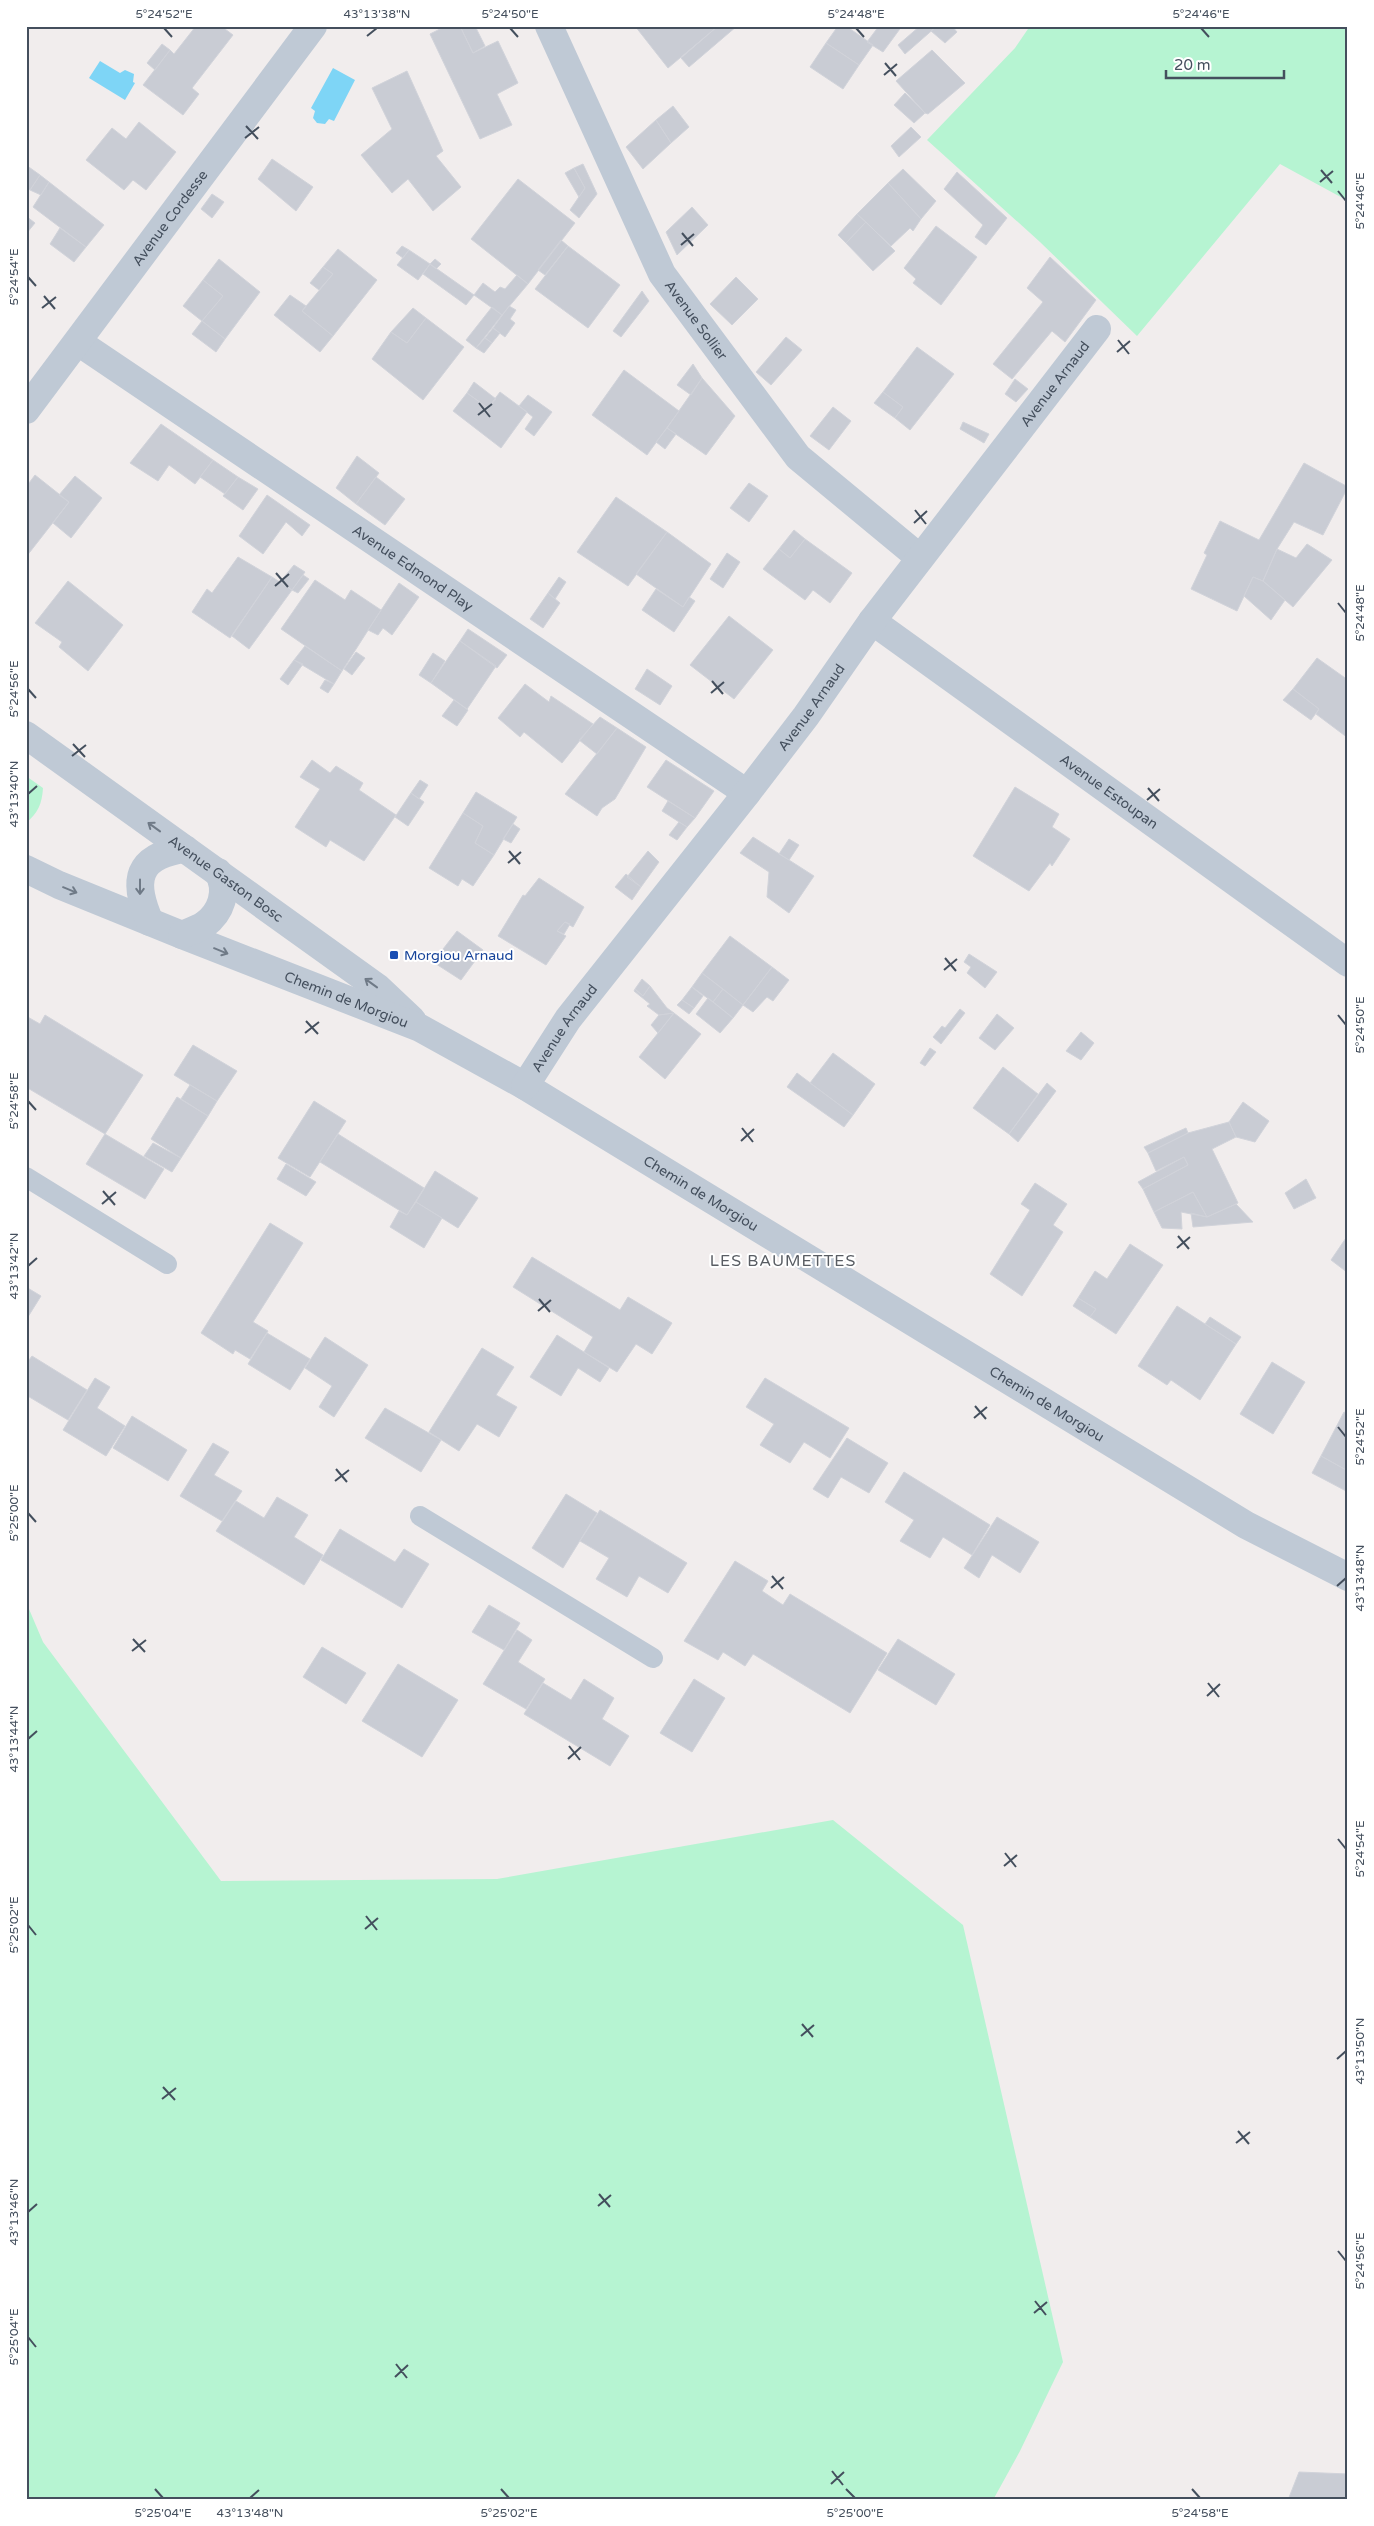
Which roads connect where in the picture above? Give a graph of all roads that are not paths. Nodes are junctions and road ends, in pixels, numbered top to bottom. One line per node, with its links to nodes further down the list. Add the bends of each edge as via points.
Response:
1 (313, 26): 4 (street, Avenue Cordesse)
2 (549, 26): 6 (street, Avenue Sollier, via 662,274 798,457)
3 (1097, 329): 6 (street, Avenue Arnaud)
4 (78, 342): 5 (street, Avenue Cordesse); 9 (street, Avenue Edmond Play)
5 (26, 410)
6 (920, 558): 7 (street, Avenue Arnaud)
7 (872, 622): 9 (street, Avenue Arnaud); 15 (street, Avenue Estoupan)
8 (26, 735): 10 (street, Avenue Gaston Bosc, one-way to 8)
9 (747, 793): 17 (street, Avenue Arnaud, via 568,1020)
10 (185, 849): 12 (street, Avenue Gaston Bosc); 13 (street, one-way to 13, via 165,852 149,863 138,881 140,901)
11 (26, 869): 13 (street, Chemin de Morgiou, one-way to 13)
12 (218, 872): 14 (street, via 224,894 216,912 204,925); 16 (street, Avenue Gaston Bosc, one-way to 12, via 377,987)
13 (150, 922): 14 (street, Chemin de Morgiou)
14 (182, 935): 16 (street, Chemin de Morgiou, one-way to 16)
15 (1348, 963)
16 (420, 1028): 17 (street, Chemin de Morgiou)
17 (525, 1086): 21 (street, Chemin de Morgiou, via 1246,1525)
18 (26, 1177): 19 (lane)
19 (166, 1264)
20 (420, 1516): 22 (lane)
21 (1348, 1577)
22 (653, 1658)

